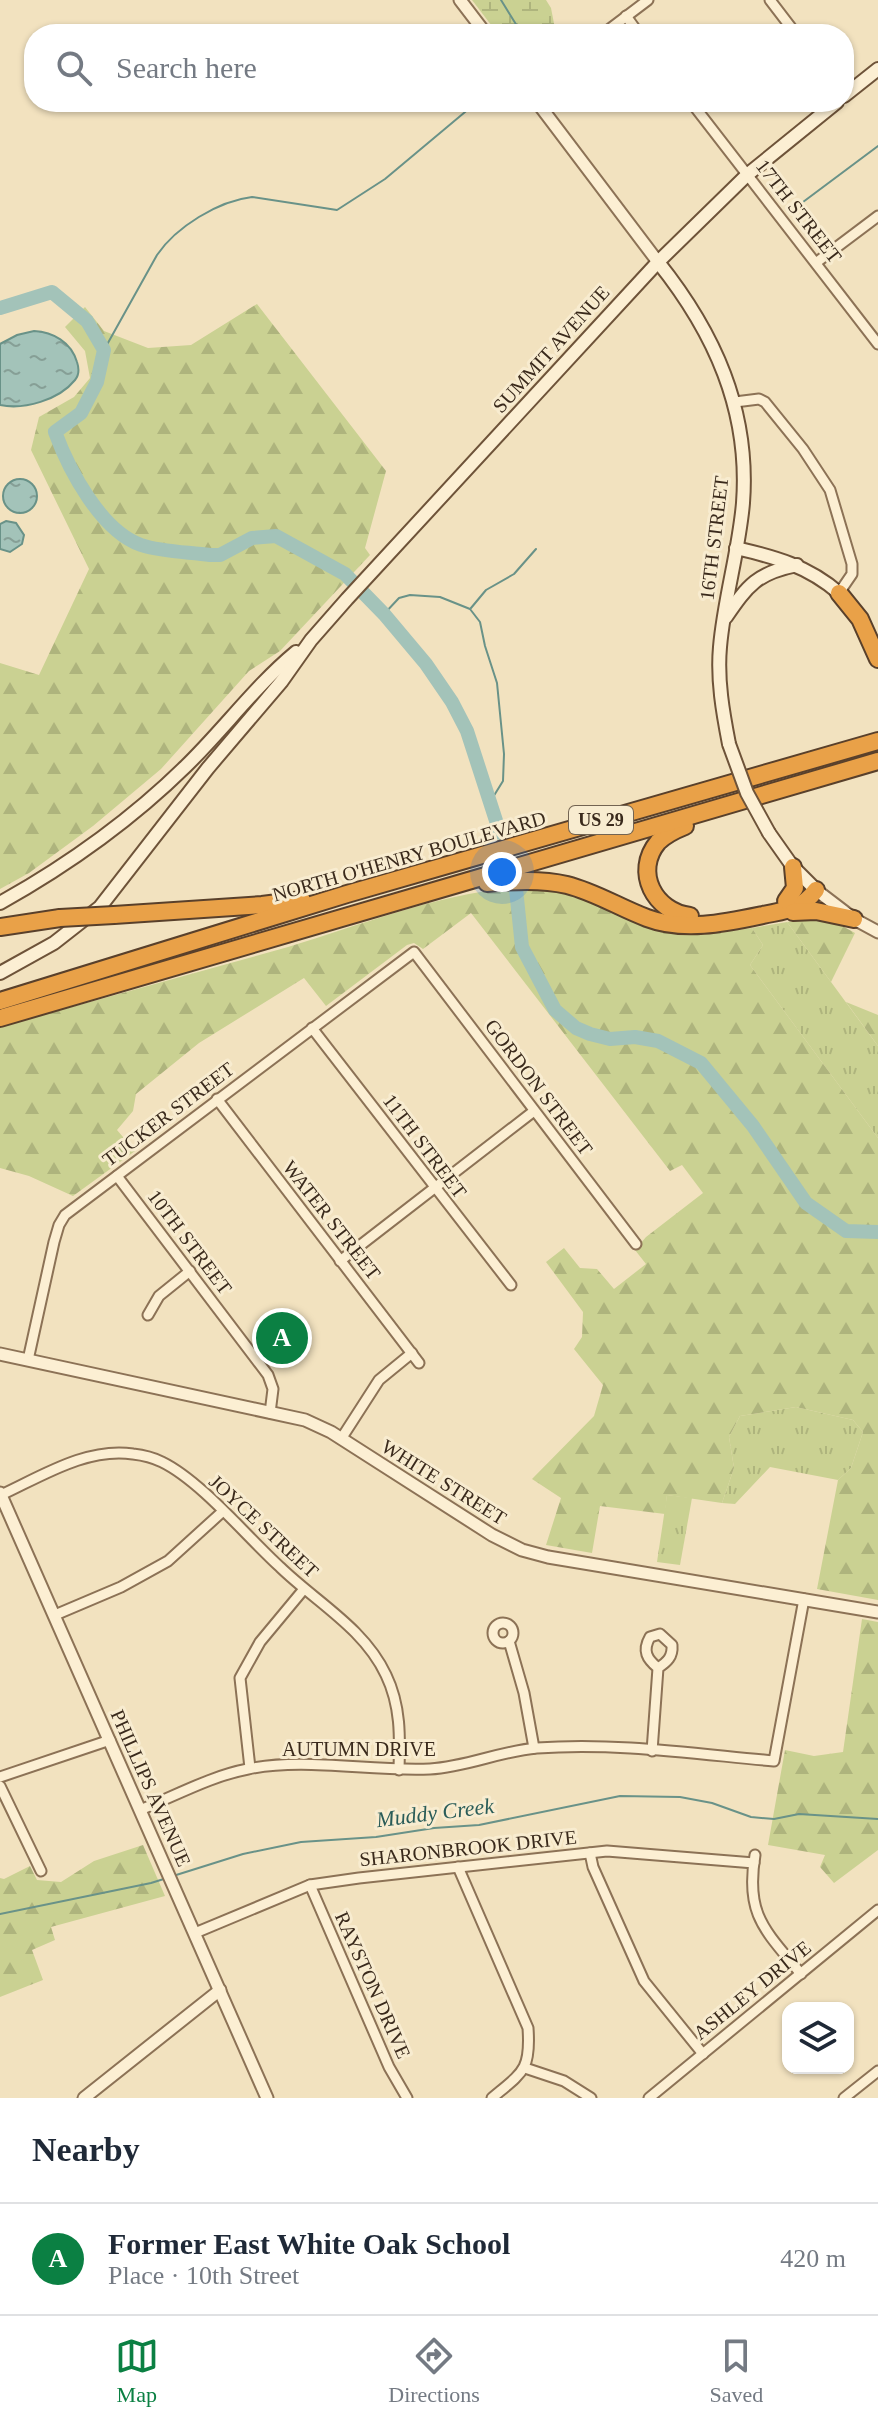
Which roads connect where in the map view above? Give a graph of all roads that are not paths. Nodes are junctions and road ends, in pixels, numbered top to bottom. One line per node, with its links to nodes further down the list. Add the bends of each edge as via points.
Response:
1 (460, 0): 5 (street)
2 (648, 0): 4 (street)
3 (770, 0): 8 (street)
4 (626, 16): 6 (street); 7 (street)
5 (478, 24)
6 (616, 24)
7 (632, 24)
8 (788, 24)
9 (878, 69): 10 (main road)
10 (854, 87)
11 (545, 112): 16 (street, 16TH STREET)
12 (699, 112): 14 (street, 17TH STREET)
13 (825, 112): 14 (main road, SUMMIT AVENUE)
14 (747, 175): 16 (main road, SUMMIT AVENUE); 17 (street, 17TH STREET)
15 (878, 216): 17 (street)
16 (658, 262): 19 (main road, 16TH STREET, via 703,324); 24 (main road, SUMMIT AVENUE)
17 (817, 262): 18 (street, 17TH STREET)
18 (878, 344)
19 (735, 402): 20 (main road, 16TH STREET, via 744,482); 22 (street, via 765,402 830,490 852,564 852,574)
20 (736, 548): 21 (main road); 23 (main road, 16TH STREET)
21 (797, 565): 22 (main road); 23 (main road, via 762,575)
22 (839, 593): 25 (highway, via 860,619)
23 (724, 620): 31 (main road, 16TH STREET, bridge, via 719,667 729,744 747,793)
24 (311, 640): 35 (main road, SUMMIT AVENUE, via 142,807 94,845); 41 (main road, SUMMIT AVENUE, via 100,907)
25 (878, 659)
26 (878, 728): 28 (highway)
27 (878, 741): 28 (highway, NORTH O'HENRY BOULEVARD / US 29)
28 (855, 747): 34 (highway, NORTH O'HENRY BOULEVARD / US 29)
29 (878, 761): 30 (highway, NORTH O'HENRY BOULEVARD / US 29)
30 (736, 804): 32 (highway, NORTH O'HENRY BOULEVARD / US 29); 36 (highway, via 669,833 657,844 646,873 653,893 661,905 689,916)
31 (793, 867): 33 (main road, 16TH STREET); 36 (highway, via 795,888)
32 (451, 886): 36 (highway, via 517,881 566,885 650,919 679,925 711,925); 45 (highway, NORTH O'HENRY BOULEVARD / US 29)
33 (816, 890): 36 (highway); 37 (street, 16TH STREET)
34 (347, 894): 38 (highway, bridge); 44 (highway, NORTH O'HENRY BOULEVARD / US 29)
35 (0, 903)
36 (781, 907): 37 (highway)
37 (854, 919): 39 (street, 16TH STREET)
38 (0, 927)
39 (878, 932)
40 (414, 952): 46 (street, TUCKER STREET); 48 (street, GORDON STREET)
41 (36, 954): 42 (main road); 43 (main road, SUMMIT AVENUE)
42 (0, 967)
43 (0, 973)
44 (0, 1001)
45 (0, 1018)
46 (312, 1028): 47 (street, TUCKER STREET); 50 (street, 11TH STREET)
47 (217, 1099): 49 (street, TUCKER STREET); 52 (street, WATER STREET)
48 (534, 1111): 50 (street); 51 (street, GORDON STREET)
49 (117, 1176): 53 (street, 10TH STREET); 58 (street, TUCKER STREET, via 59,1225)
50 (433, 1188): 52 (street); 54 (street, 11TH STREET)
51 (636, 1244)
52 (340, 1261): 56 (street, WATER STREET)
53 (190, 1271): 55 (street, via 159,1296); 60 (street, 10TH STREET, via 272,1382)
54 (511, 1285)
55 (148, 1315)
56 (412, 1353): 59 (street, WATER STREET); 61 (street, via 379,1380)
57 (0, 1354): 58 (street, WHITE STREET)
58 (28, 1360): 60 (street, WHITE STREET)
59 (419, 1363)
60 (270, 1413): 61 (street, WHITE STREET, via 305,1420)
61 (341, 1439): 65 (street, WHITE STREET, via 522,1550)
62 (0, 1494): 63 (street, JOYCE STREET, via 101,1453 133,1454 162,1462); 67 (street, PHILLIPS AVENUE)
63 (222, 1512): 64 (street, JOYCE STREET); 67 (street, via 168,1561)
64 (304, 1589): 73 (street, via 260,1642 240,1678); 74 (street, JOYCE STREET, via 349,1625 387,1676 400,1723)
65 (804, 1599): 66 (street, WHITE STREET); 72 (street, AUTUMN DRIVE, via 774,1761)
66 (878, 1612)
67 (55, 1615): 70 (street, PHILLIPS AVENUE)
68 (509, 1641): 71 (street)
69 (658, 1668): 72 (street)
70 (110, 1740): 75 (street); 77 (street, PHILLIPS AVENUE)
71 (534, 1748): 72 (street, AUTUMN DRIVE); 74 (street, AUTUMN DRIVE, via 464,1766)
72 (652, 1751)
73 (250, 1768): 74 (street, AUTUMN DRIVE); 77 (street, AUTUMN DRIVE)
74 (399, 1770)
75 (0, 1777)
76 (0, 1786): 80 (street)
77 (140, 1810): 83 (street, PHILLIPS AVENUE)
78 (590, 1853): 79 (street, SHARONBROOK DRIVE); 84 (street, SHARONBROOK DRIVE, via 755,1859 755,1911); 86 (street, via 644,1981)
79 (458, 1867): 81 (street, SHARONBROOK DRIVE); 87 (street, via 528,2028 530,2055)
80 (41, 1871)
81 (310, 1885): 83 (street, SHARONBROOK DRIVE); 91 (street, RAYSTON DRIVE)
82 (878, 1910): 84 (street, ASHLEY DRIVE)
83 (195, 1933): 85 (street, PHILLIPS AVENUE)
84 (801, 1974): 86 (street, ASHLEY DRIVE)
85 (220, 1990): 89 (street); 90 (street, PHILLIPS AVENUE)
86 (703, 2054): 94 (street, ASHLEY DRIVE)
87 (525, 2068): 92 (street); 93 (street, via 564,2081)
88 (878, 2071): 95 (street)
89 (84, 2098)
90 (267, 2098)
91 (407, 2098)
92 (492, 2098)
93 (591, 2098)
94 (649, 2098)
95 (844, 2098)

